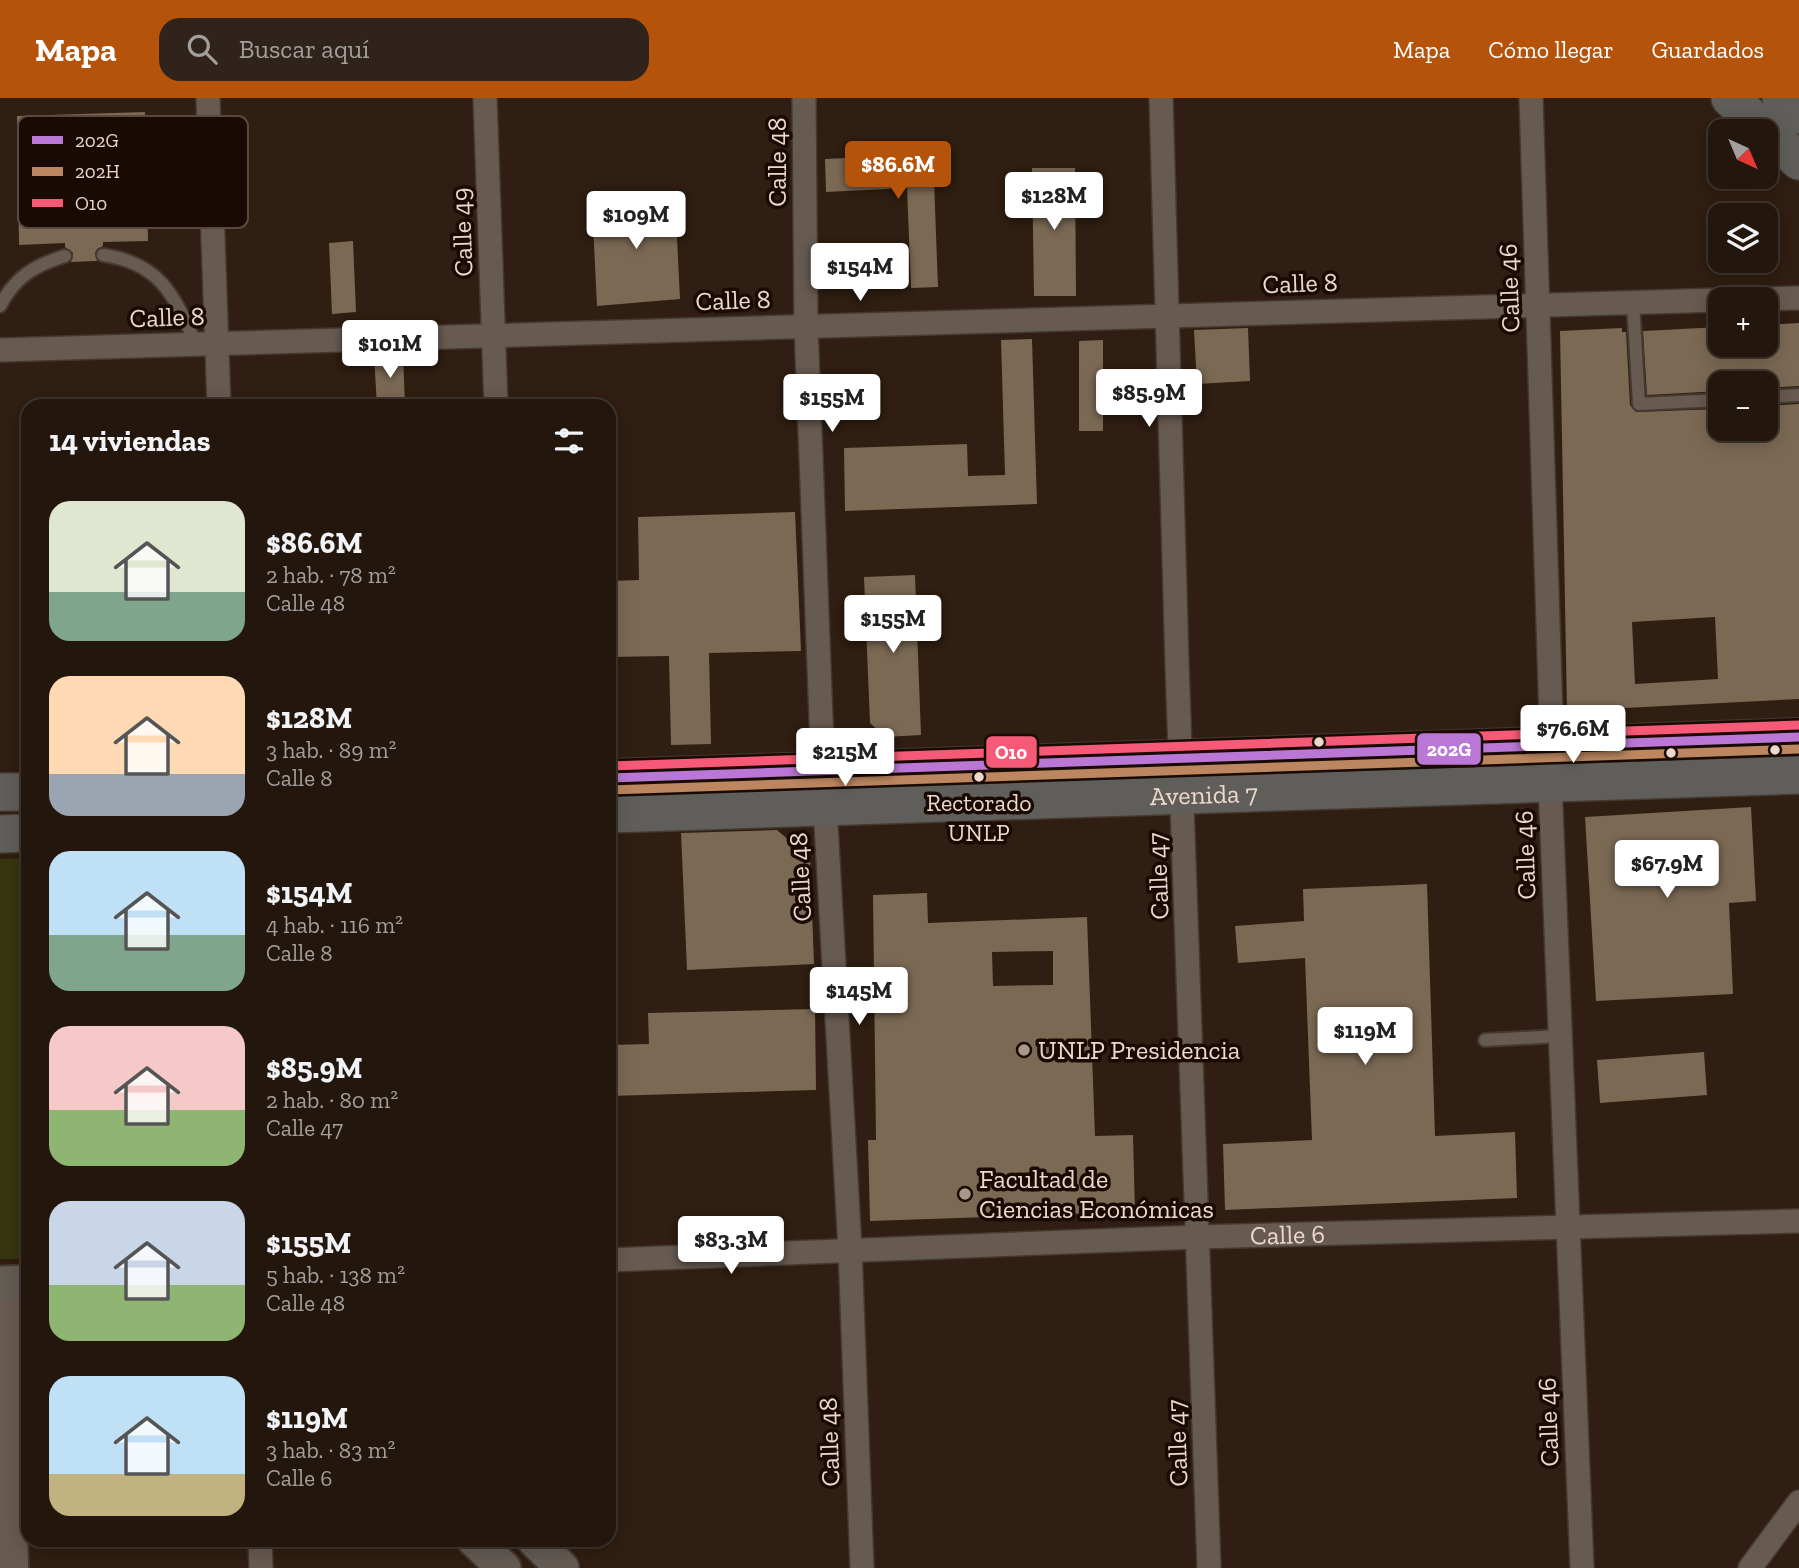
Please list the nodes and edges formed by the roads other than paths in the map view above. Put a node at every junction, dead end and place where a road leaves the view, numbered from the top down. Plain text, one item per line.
1 (208, 98) edge
2 (485, 98) edge
3 (804, 98) edge
4 (1161, 98) edge
5 (1531, 98) edge
6 (1730, 98) edge
7 (1781, 98) edge
8 (1799, 115) edge
9 (208, 116) edge
10 (1799, 161) edge
11 (207, 228) edge
12 (103, 255) dead end
13 (65, 256) dead end
14 (1778, 298) edge
15 (1799, 298) edge
16 (1708, 300) edge
17 (1633, 302) junction
18 (1538, 304) junction
19 (0, 306) edge
20 (1169, 316) junction
21 (806, 326) junction
22 (493, 335) junction
23 (206, 344) junction
24 (0, 350) edge
25 (1799, 395) edge
26 (1778, 396) edge
27 (218, 399) edge
28 (496, 399) edge
29 (1708, 401) edge
30 (1799, 737) edge
31 (1552, 746) junction
32 (1181, 757) junction
33 (823, 771) junction
34 (1799, 775) edge
35 (616, 778) edge
36 (1550, 783) junction
37 (0, 792) edge
38 (21, 792) edge
39 (1183, 795) junction
40 (824, 807) junction
41 (616, 814) edge
42 (21, 833) edge
43 (0, 834) edge
44 (1560, 1036) junction
45 (1485, 1040) dead end
46 (1799, 1221) edge
47 (1568, 1226) junction
48 (1198, 1237) junction
49 (850, 1249) junction
50 (616, 1260) edge
51 (11, 1283) edge
52 (6, 1484) edge
53 (1799, 1502) edge
54 (260, 1547) edge
55 (482, 1547) edge
56 (14, 1568) edge
57 (261, 1568) edge
58 (504, 1568) edge
59 (862, 1568) edge
60 (1209, 1568) edge
61 (1582, 1568) edge
62 (1750, 1568) edge

1 - 9 street
2 - 22 street, Calle 49
3 - 21 street, Calle 48
4 - 20 street, Calle 47
5 - 18 street, Calle 46
6 - 10 main road
7 - 8 main road
11 - 23 street
12 - 23 lane
13 - 19 lane
14 - 15 street
16 - 17 street, Calle 8
17 - 18 street, Calle 8
17 - 29 lane
18 - 20 street, Calle 8
18 - 31 street, Calle 46
20 - 21 street, Calle 8
20 - 32 street, Calle 47
21 - 22 street, Calle 8
21 - 33 street, Calle 48
22 - 23 street, Calle 8
22 - 28 street, Calle 49
23 - 24 street, Calle 8
23 - 27 street
25 - 26 lane
30 - 31 main road, Avenida 7
31 - 32 main road, Avenida 7
31 - 36 street, Calle 46
32 - 33 main road, Avenida 7
32 - 39 street, Calle 47
33 - 35 main road, Avenida 7
33 - 40 street, Calle 48
34 - 36 main road, Avenida 7
36 - 39 main road, Avenida 7
36 - 44 street, Calle 46
37 - 38 main road
39 - 40 main road, Avenida 7
39 - 48 street, Calle 47
40 - 41 main road, Avenida 7
40 - 49 street, Calle 48
42 - 43 main road
44 - 45 lane
44 - 47 street, Calle 46
46 - 47 street, Calle 6
47 - 48 street, Calle 6
47 - 61 street, Calle 46
48 - 49 street, Calle 6
48 - 60 street, Calle 47
49 - 50 street, Calle 6
49 - 59 street, Calle 48
51 - 52 street
52 - 56 street
53 - 62 street
54 - 57 street
55 - 58 main road

